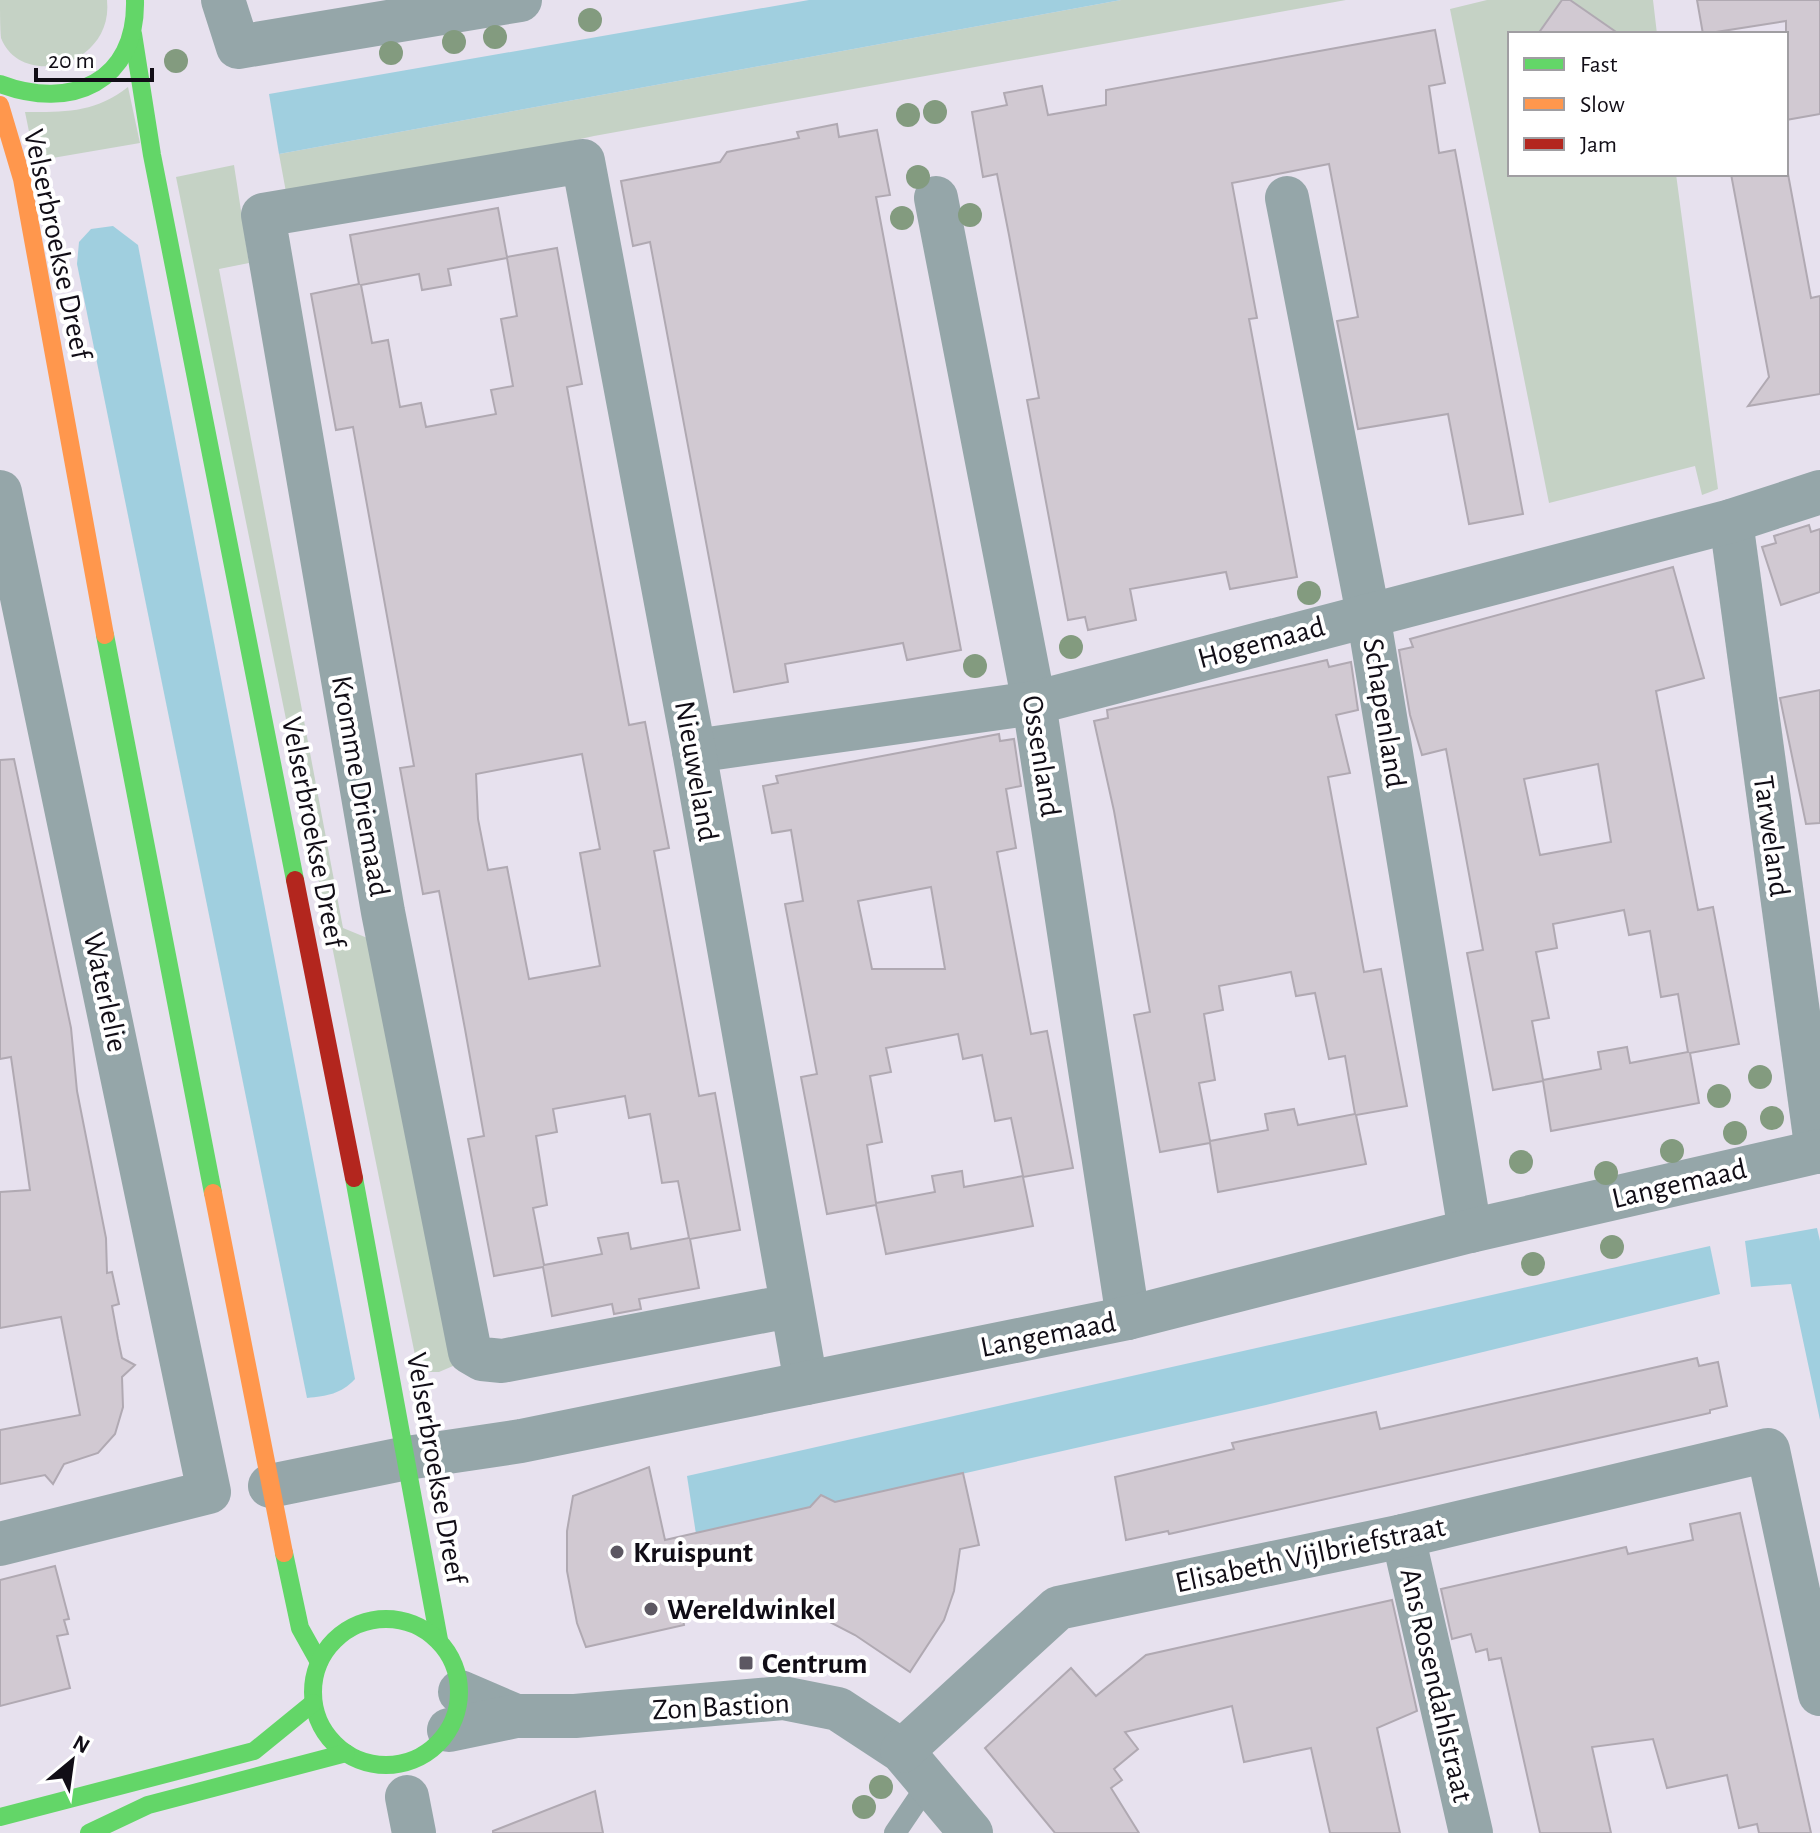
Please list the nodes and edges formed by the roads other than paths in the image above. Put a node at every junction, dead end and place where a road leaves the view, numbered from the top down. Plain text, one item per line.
1 (135, 0) edge
2 (223, 0) edge
3 (520, 0) edge
4 (133, 34) junction
5 (0, 84) edge
6 (0, 105) edge
7 (583, 161) joint
8 (936, 198) dead end
9 (1287, 198) dead end
10 (0, 492) edge
11 (1820, 492) edge
12 (1731, 521) junction
13 (1368, 614) junction
14 (1034, 703) junction
15 (694, 751) junction
16 (1819, 1152) edge
17 (1470, 1231) junction
18 (790, 1306) junction
19 (1128, 1318) junction
20 (806, 1383) junction
21 (407, 1458) junction
22 (270, 1486) junction
23 (1403, 1536) junction
24 (0, 1544) edge
25 (439, 1640) junction
26 (319, 1662) junction
27 (1820, 1694) edge
28 (313, 1703) junction
29 (454, 1711) junction
30 (346, 1753) junction
31 (916, 1766) junction
32 (0, 1817) edge
33 (89, 1833) edge
34 (895, 1833) edge
35 (971, 1833) edge
36 (1471, 1833) edge

1 - 4 main road, Velserbroekse Dreef
2 - 3 street
4 - 5 main road
4 - 21 main road, Velserbroekse Dreef
6 - 22 main road, Velserbroekse Dreef
7 - 15 street, Nieuweland
7 - 18 street, Kromme Driemaad
8 - 14 street, Ossenland
9 - 13 street, Schapenland
10 - 24 street, Waterlelie
11 - 12 street, Hogemaad
12 - 13 street, Hogemaad
12 - 16 street, Tarweland
13 - 14 street, Hogemaad
13 - 17 street, Schapenland
14 - 15 street, Hogemaad
14 - 19 street, Ossenland
15 - 18 street, Nieuweland
16 - 17 street, Langemaad
17 - 19 street, Langemaad
18 - 20 street, Nieuweland
19 - 20 street, Langemaad
20 - 21 street, Langemaad
21 - 22 street, Langemaad
21 - 25 main road, Velserbroekse Dreef
22 - 26 main road, Velserbroekse Dreef
23 - 27 street, Elisabeth Vijlbriefstraat
23 - 31 street, Elisabeth Vijlbriefstraat
23 - 36 street, Ans Rosendahlstraat
25 - 26 main road
25 - 29 main road
26 - 28 main road
28 - 30 main road
28 - 32 main road
29 - 30 main road
29 - 31 street, Zon Bastion
30 - 33 main road
31 - 34 lane
31 - 35 street, Zon Bastion

